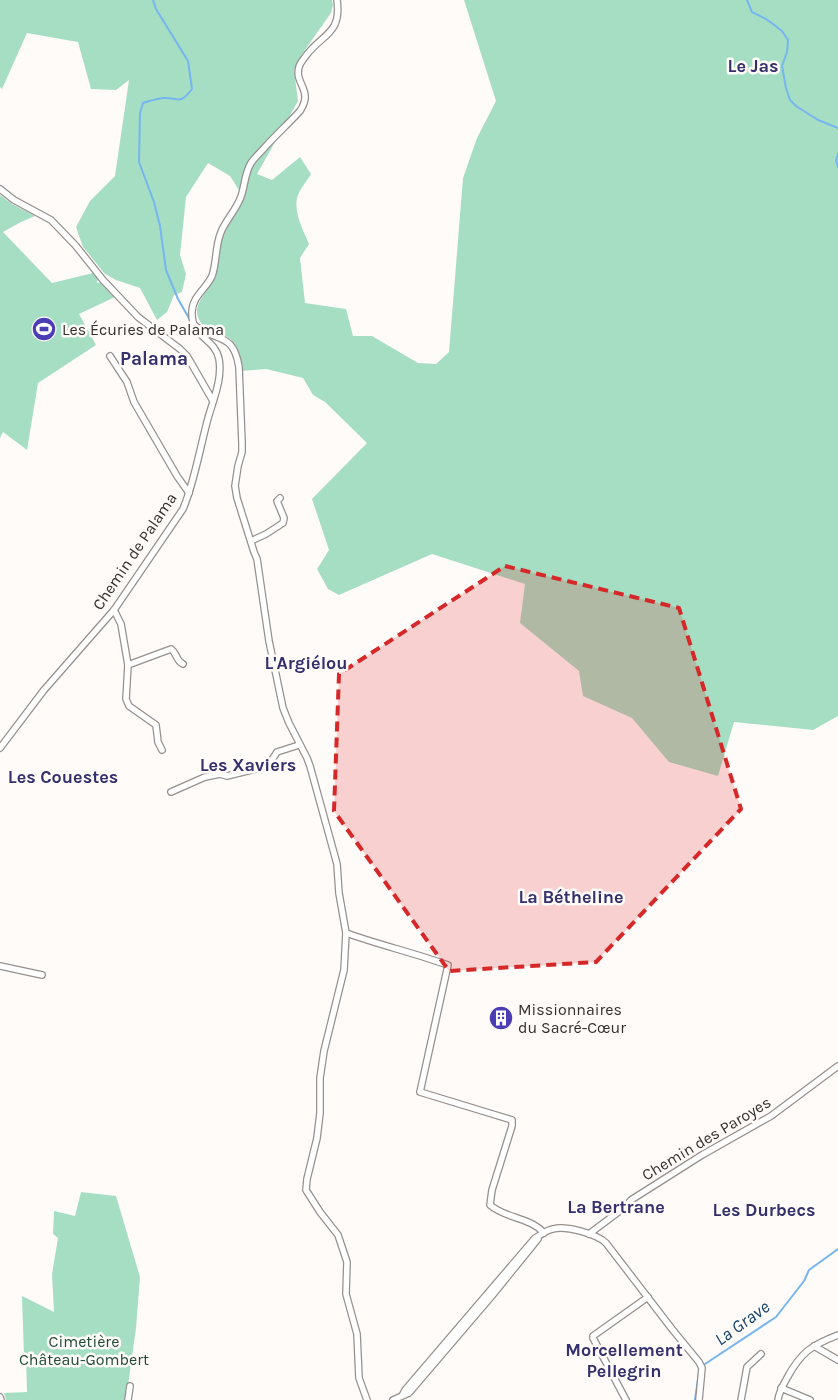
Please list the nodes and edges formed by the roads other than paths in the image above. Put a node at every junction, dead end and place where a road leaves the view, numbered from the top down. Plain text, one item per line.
1 (337, 0) edge
2 (0, 189) edge
3 (194, 325) junction
4 (110, 356) dead end
5 (213, 401) junction
6 (189, 493) junction
7 (280, 498) dead end
8 (251, 541) junction
9 (114, 610) junction
10 (128, 664) junction
11 (183, 664) dead end
12 (300, 745) junction
13 (0, 748) edge
14 (162, 750) dead end
15 (171, 792) dead end
16 (346, 933) junction
17 (0, 966) edge
18 (42, 975) dead end
19 (838, 1066) edge
20 (542, 1234) junction
21 (589, 1234) junction
22 (648, 1297) junction
23 (838, 1335) edge
24 (814, 1346) junction
25 (761, 1354) dead end
26 (838, 1360) edge
27 (130, 1386) dead end
28 (781, 1388) junction
29 (128, 1400) edge
30 (366, 1400) edge
31 (393, 1400) edge
32 (626, 1400) edge
33 (699, 1400) edge
34 (741, 1400) edge
35 (778, 1400) edge
36 (810, 1400) edge

1 - 3 street
2 - 5 street
3 - 5 street, Chemin de Palama
3 - 8 street
4 - 6 street
5 - 6 street, Chemin de Palama
6 - 9 street, Chemin de Palama
7 - 8 street
8 - 12 street
9 - 10 street
9 - 13 street, Chemin de Palama
10 - 11 street
10 - 14 street
12 - 15 street
12 - 16 street
16 - 20 street
16 - 30 street
17 - 18 street
19 - 21 street, Chemin des Paroyes
20 - 21 street
20 - 31 street
21 - 22 street
22 - 32 street
22 - 33 street
23 - 24 street
24 - 26 street
24 - 28 street
25 - 34 street
27 - 29 street
28 - 35 street
28 - 36 street

